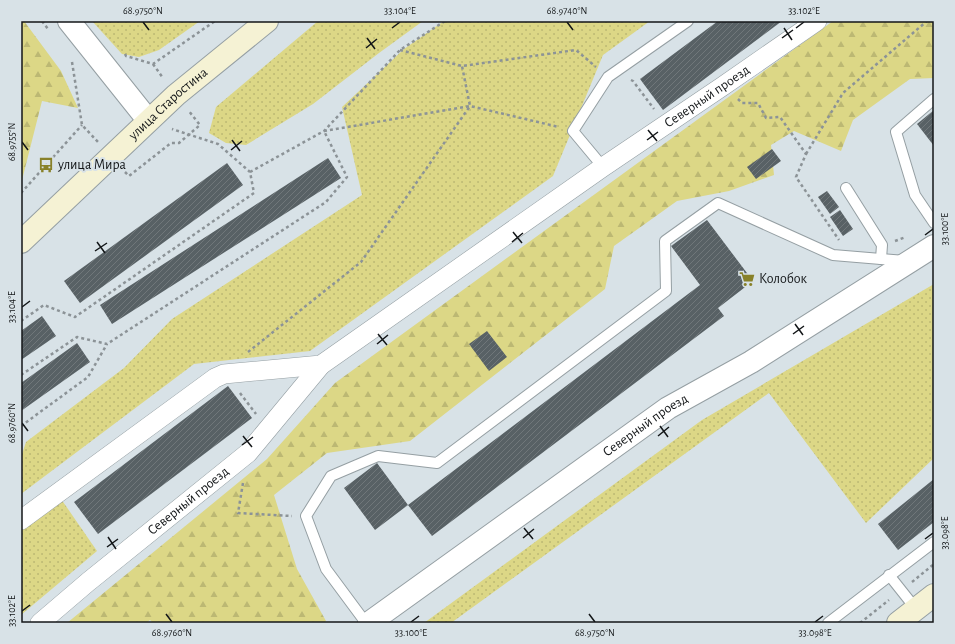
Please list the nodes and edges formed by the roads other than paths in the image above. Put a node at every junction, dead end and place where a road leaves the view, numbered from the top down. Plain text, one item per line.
1 (267, 21) edge
2 (688, 21) edge
3 (817, 21) edge
4 (60, 27) edge
5 (934, 99) edge
6 (148, 120) junction
7 (603, 167) junction
8 (846, 188) dead end
9 (934, 223) edge
10 (21, 242) edge
11 (934, 246) edge
12 (881, 259) junction
13 (911, 262) junction
14 (321, 365) junction
15 (21, 520) edge
16 (934, 542) edge
17 (890, 575) junction
18 (934, 595) edge
19 (916, 609) junction
20 (40, 623) edge
21 (366, 623) edge
22 (369, 623) edge
23 (828, 623) edge
24 (898, 623) edge

1 - 6 main road, улица Старостина
2 - 7 lane
3 - 7 street, Северный проезд
4 - 6 street
5 - 9 lane
6 - 10 main road, улица Старостина
7 - 14 street, Северный проезд
8 - 12 lane
11 - 13 street, Северный проезд
12 - 13 lane
12 - 21 lane
13 - 22 street, Северный проезд
14 - 15 street, Северный проезд
14 - 20 street, Северный проезд
16 - 17 lane
17 - 19 lane
17 - 23 lane
18 - 19 main road
19 - 24 main road

